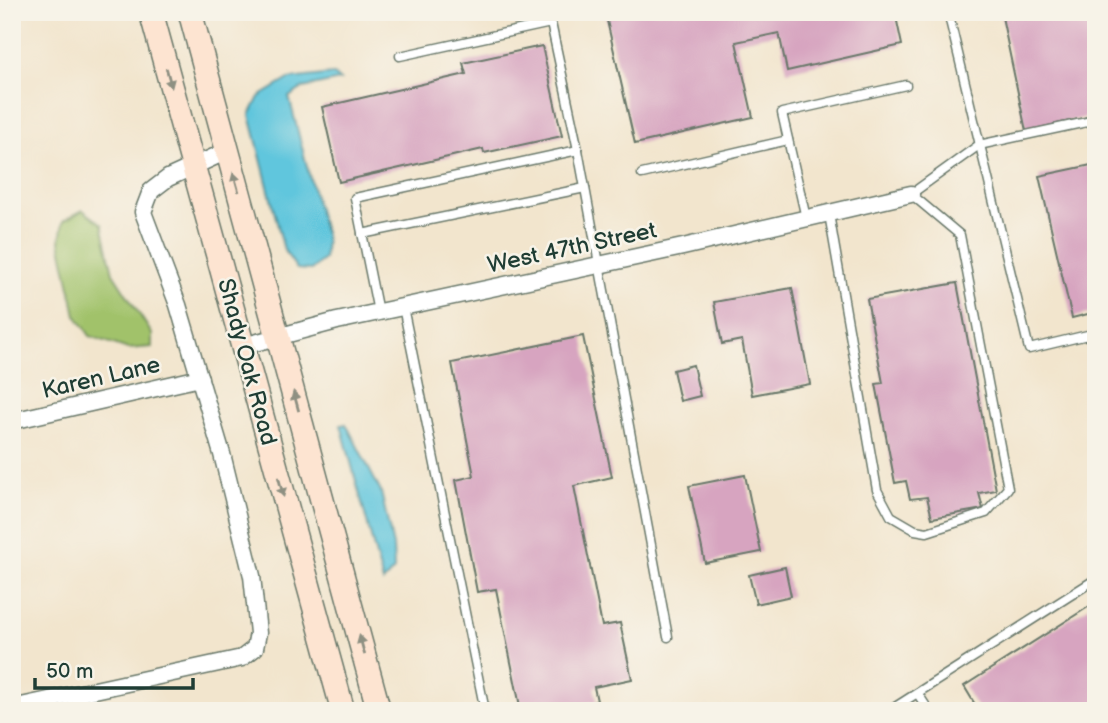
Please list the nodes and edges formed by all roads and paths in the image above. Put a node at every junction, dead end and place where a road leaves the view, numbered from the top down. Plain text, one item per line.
1 (151, 12) edge
2 (190, 12) edge
3 (948, 12) edge
4 (400, 57) dead end
5 (906, 85) dead end
6 (1096, 120) edge
7 (788, 140) junction
8 (978, 145) junction
9 (578, 150) junction
10 (227, 151) junction
11 (193, 166) junction
12 (642, 174) dead end
13 (586, 188) junction
14 (911, 194) junction
15 (829, 214) junction
16 (806, 218) junction
17 (362, 234) junction
18 (601, 265) junction
19 (403, 307) junction
20 (378, 313) junction
21 (1096, 332) edge
22 (279, 336) junction
23 (243, 346) junction
24 (200, 379) junction
25 (12, 421) edge
26 (1096, 579) edge
27 (668, 637) dead end
28 (918, 694) junction
29 (12, 708) edge
30 (343, 711) edge
31 (379, 711) edge
32 (485, 711) edge
33 (889, 711) edge
34 (929, 711) edge

1 -> 11 main road, Shady Oak Road
2 - 10 main road, Shady Oak Road
3 - 8 lane
4 - 9 lane
5 - 7 lane
6 - 8 lane
7 - 12 lane
7 - 16 lane
8 - 14 lane
8 - 21 lane
9 - 13 lane
9 - 17 lane
10 - 11 street
22 -> 10 main road, Shady Oak Road
11 - 23 main road, Shady Oak Road
11 - 24 street
13 - 17 lane
13 - 18 lane
14 - 15 street, West 47th Street
14 - 15 lane
15 - 16 street, West 47th Street
16 - 18 street, West 47th Street
17 - 20 lane
18 - 19 street, West 47th Street
18 - 27 lane
19 - 20 street, West 47th Street
19 - 32 lane
20 - 22 street, West 47th Street
22 - 23 street, West 47th Street
31 -> 22 main road, Shady Oak Road
23 -> 30 main road, Shady Oak Road
24 - 25 street, Karen Lane
24 - 29 street
26 - 28 lane
28 - 33 lane
28 - 34 lane

